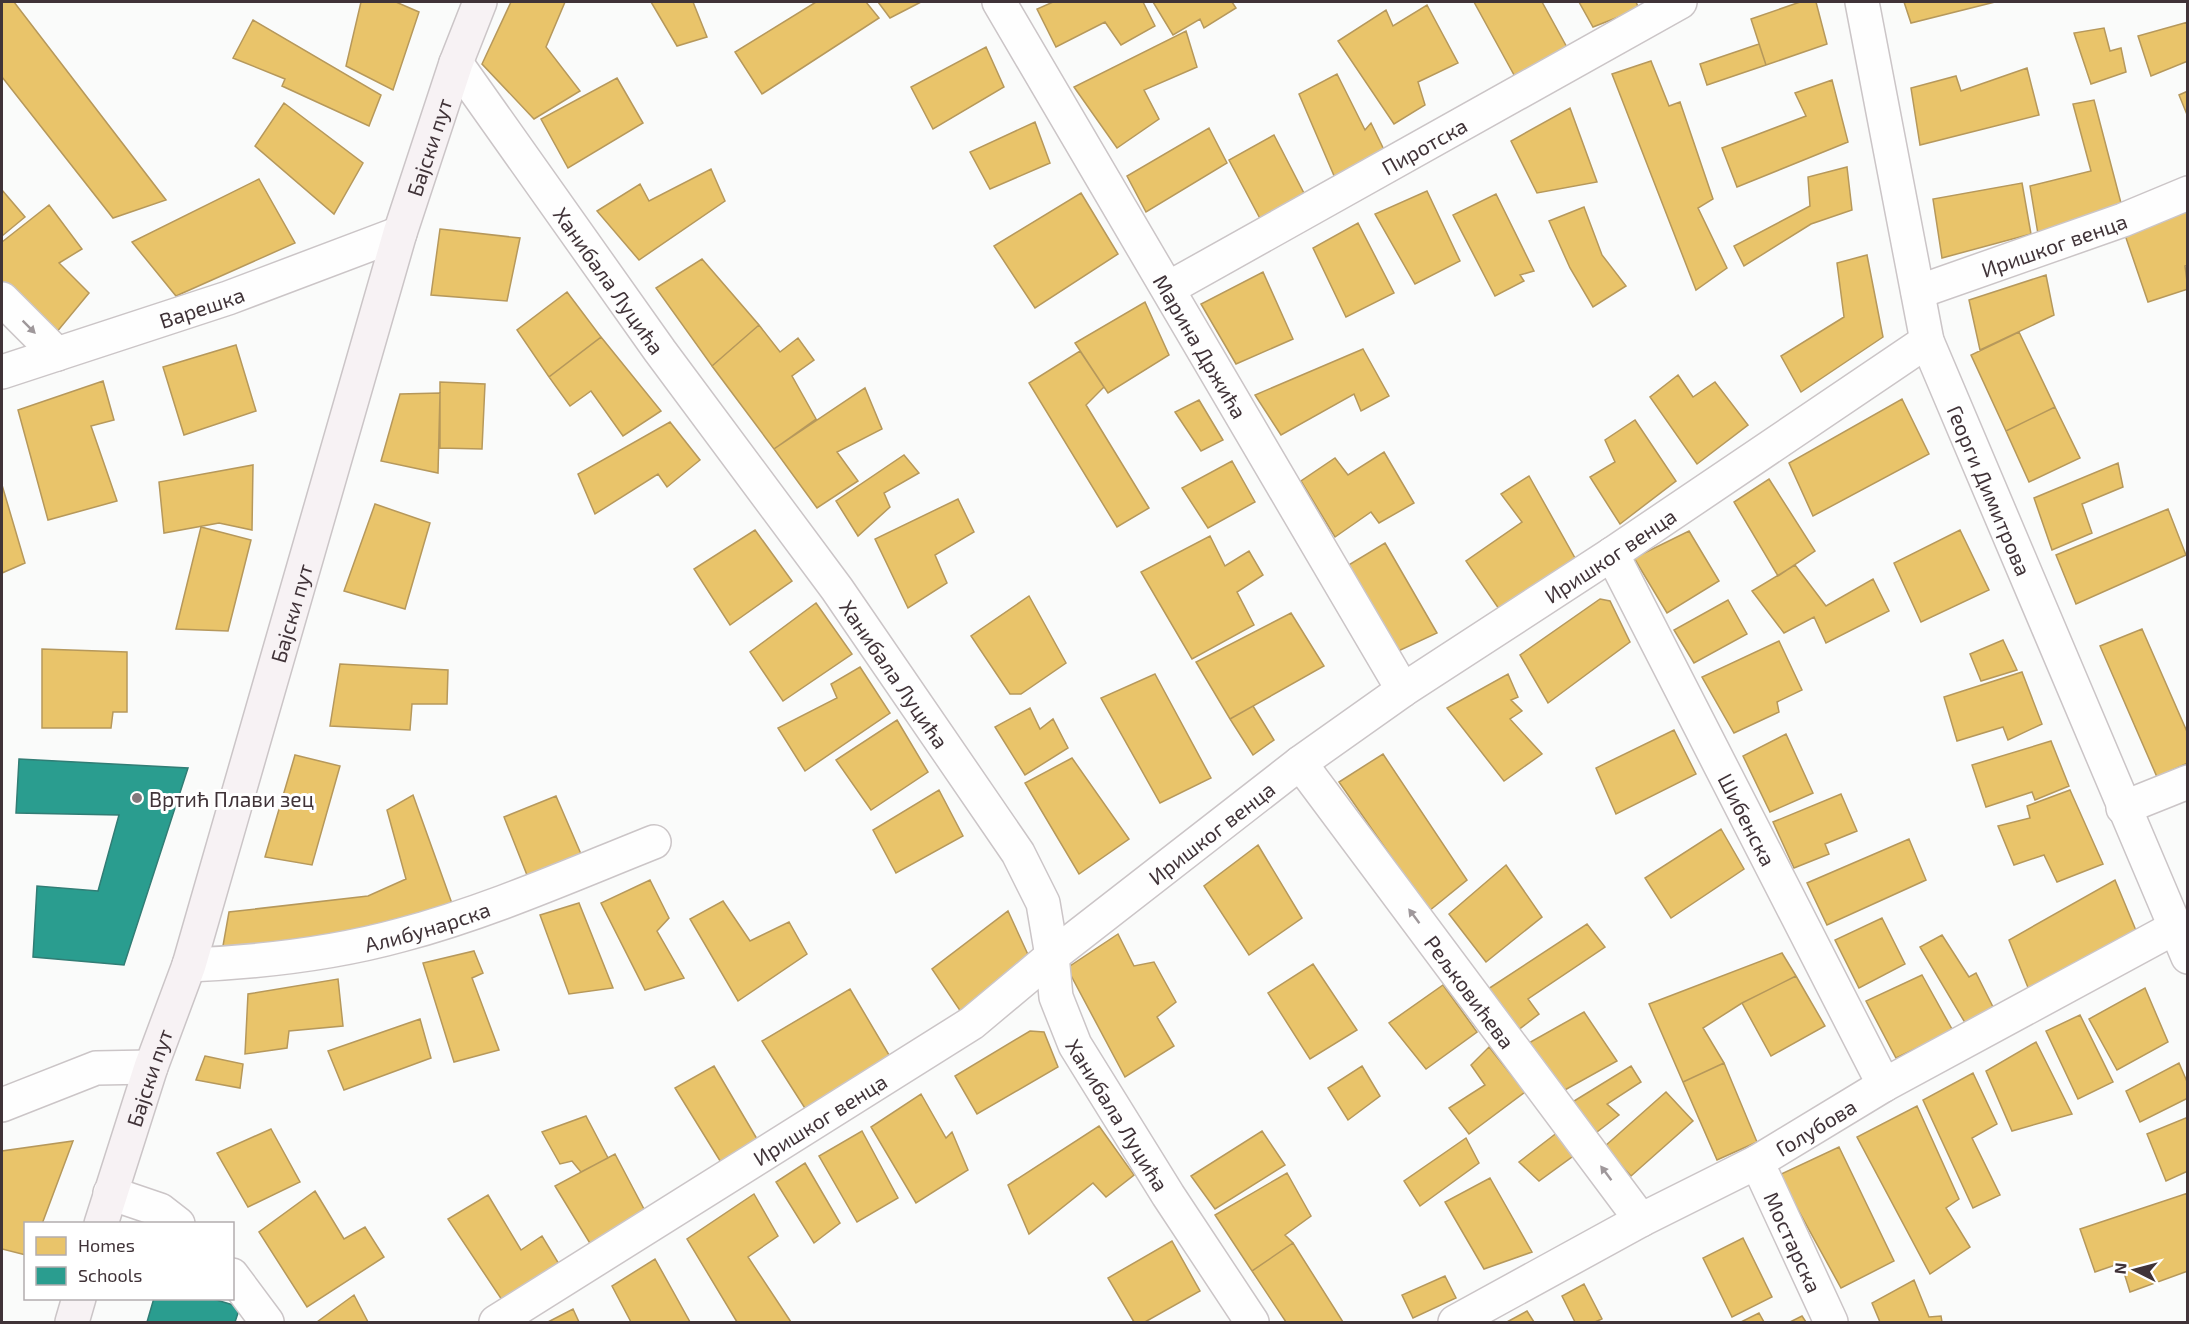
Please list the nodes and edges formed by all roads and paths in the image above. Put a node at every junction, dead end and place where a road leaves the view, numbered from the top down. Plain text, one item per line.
1 (480, 2) edge
2 (999, 2) edge
3 (1680, 2) edge
4 (1862, 2) edge
5 (456, 63) junction
6 (2187, 193) edge
7 (400, 233) junction
8 (1169, 288) junction
9 (1918, 292) junction
10 (2, 299) edge
11 (1927, 341) junction
12 (57, 354) junction
13 (2, 372) edge
14 (1612, 554) junction
15 (1402, 690) junction
16 (1300, 763) junction
17 (2187, 782) edge
18 (2123, 808) junction
19 (654, 842) dead end
20 (2174, 928) junction
21 (1052, 956) junction
22 (2187, 957) edge
23 (189, 965) junction
24 (151, 1067) junction
25 (1884, 1085) junction
26 (2, 1105) edge
27 (1757, 1162) junction
28 (106, 1208) edge
29 (1641, 1220) junction
30 (175, 1222) edge
31 (234, 1278) edge
32 (79, 1300) edge
33 (72, 1323) edge
34 (267, 1323) edge
35 (495, 1323) edge
36 (1252, 1323) edge
37 (1455, 1323) edge
38 (1832, 1323) edge

1 - 5 street, Бајски пут
2 - 8 street, Марина Држића
3 - 8 street, Пиротска
4 - 9 street, Георги Димитрова
5 - 7 street, Бајски пут
5 - 21 street, Ханибала Луцића
6 - 9 street, Иришког венца
7 - 12 street, Варешка
7 - 23 street, Бајски пут
8 - 15 street, Марина Држића
9 - 11 street, Георги Димитрова
10 -> 12 street
11 - 14 street, Иришког венца
11 - 18 street, Георги Димитрова
12 - 13 street, Варешка
14 - 15 street, Иришког венца
14 - 25 street, Шибенска
15 - 16 street, Иришког венца
16 - 21 street, Иришког венца
29 -> 16 street, Рељковићева
17 - 18 street
18 - 20 street, Георги Димитрова
19 - 23 street, Алибунарска
20 - 22 street, Георги Димитрова
20 - 25 street, Голубова
21 - 35 street, Иришког венца
21 - 36 street, Ханибала Луцића
23 - 24 street, Бајски пут
24 - 26 street
24 - 28 street, Бајски пут
25 - 27 street, Голубова
27 - 29 street, Голубова
27 - 38 street, Мостарска
28 - 30 street
29 - 37 street, Голубова
31 - 34 street
32 - 33 street

